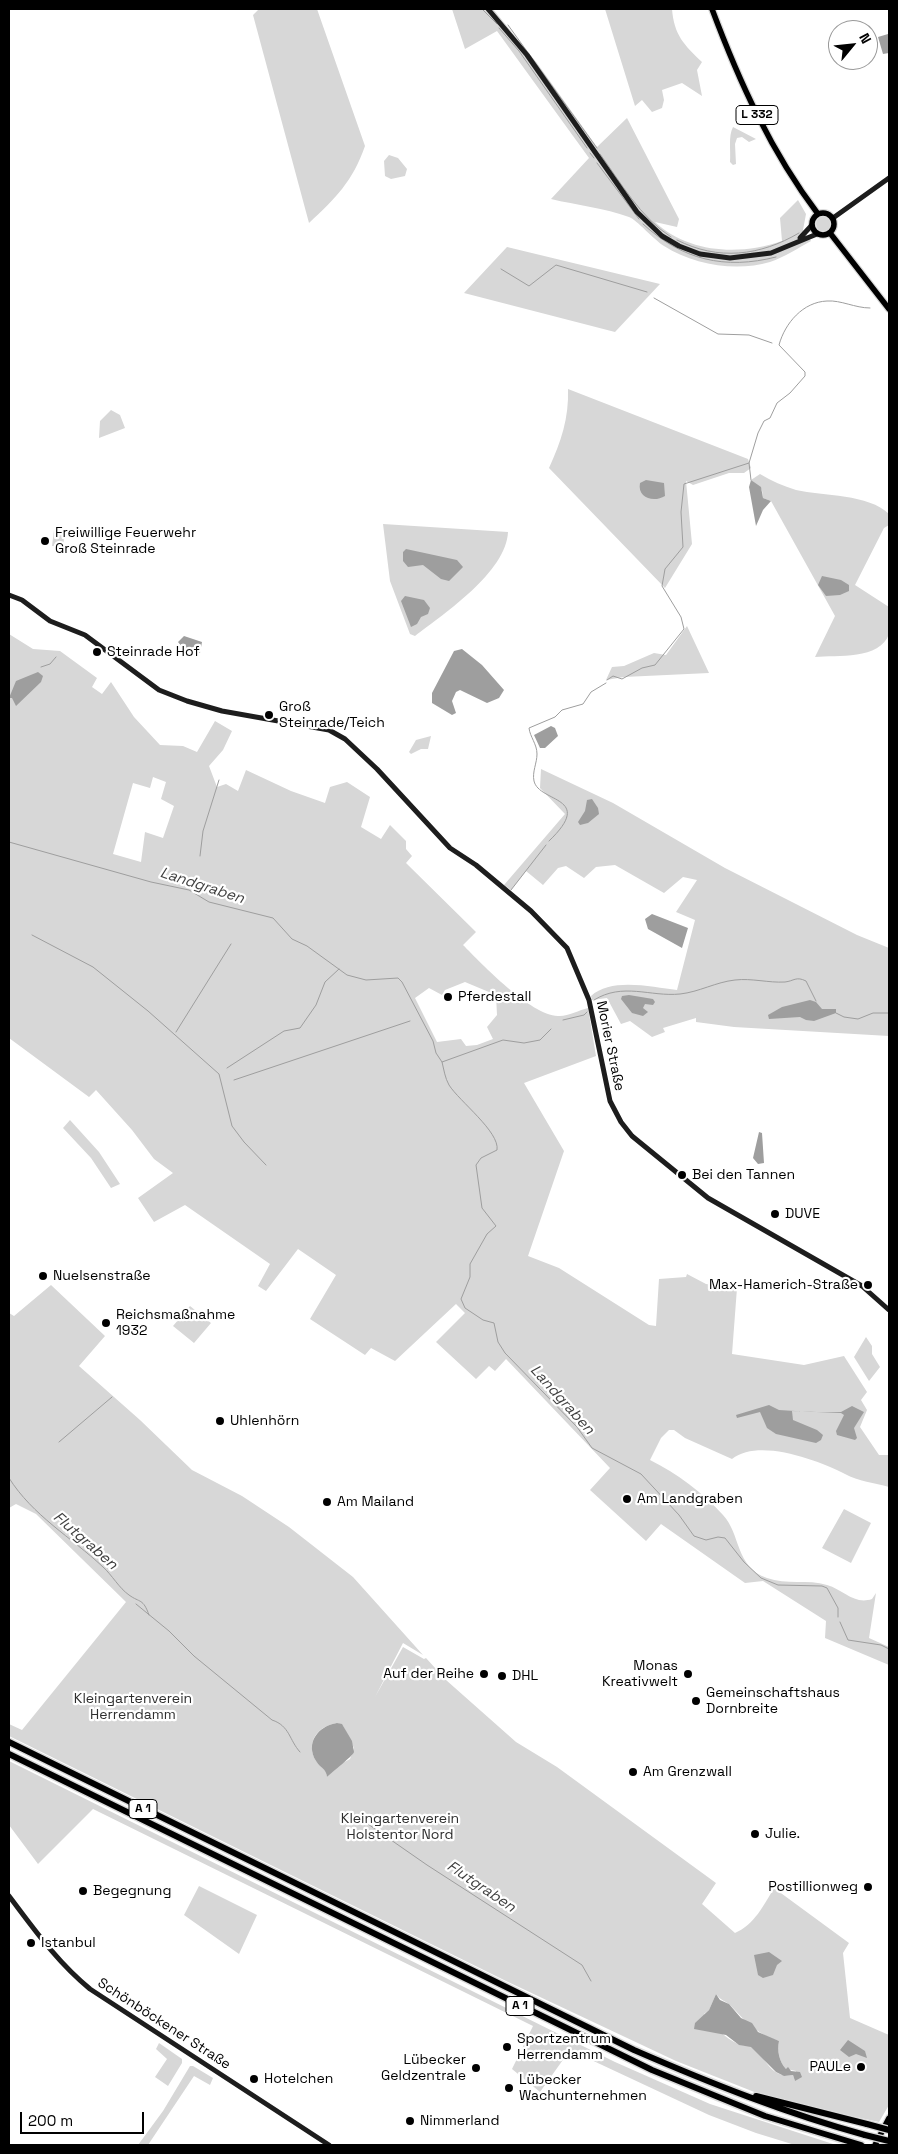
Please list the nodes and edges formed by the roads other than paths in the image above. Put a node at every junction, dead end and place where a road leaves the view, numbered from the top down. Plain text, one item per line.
1 (488, 9) edge
2 (712, 9) edge
3 (889, 178) edge
4 (818, 214) junction
5 (833, 218) junction
6 (812, 225) junction
7 (830, 233) junction
8 (818, 234) junction
9 (796, 242) junction
10 (889, 309) edge
11 (9, 595) edge
12 (889, 1310) edge
13 (9, 1742) edge
14 (9, 1754) edge
15 (9, 1896) edge
16 (700, 2079) junction
17 (889, 2118) edge
18 (889, 2130) edge
19 (889, 2141) edge
20 (329, 2145) edge
21 (859, 2145) edge
22 (875, 2145) edge

1 - 9 main road
2 - 4 main road, L 332
3 - 5 main road
4 - 5 main road
4 - 6 main road
5 - 7 main road
6 - 8 main road
6 - 9 main road
7 - 8 main road
7 - 10 main road
8 - 9 main road
11 - 12 main road, Morier Straße
13 - 16 highway, A 1
14 - 21 highway, A 1
15 - 20 main road, Schönböckener Straße
16 - 18 highway, bridge
16 - 19 highway, A 1, bridge
17 - 22 main road

